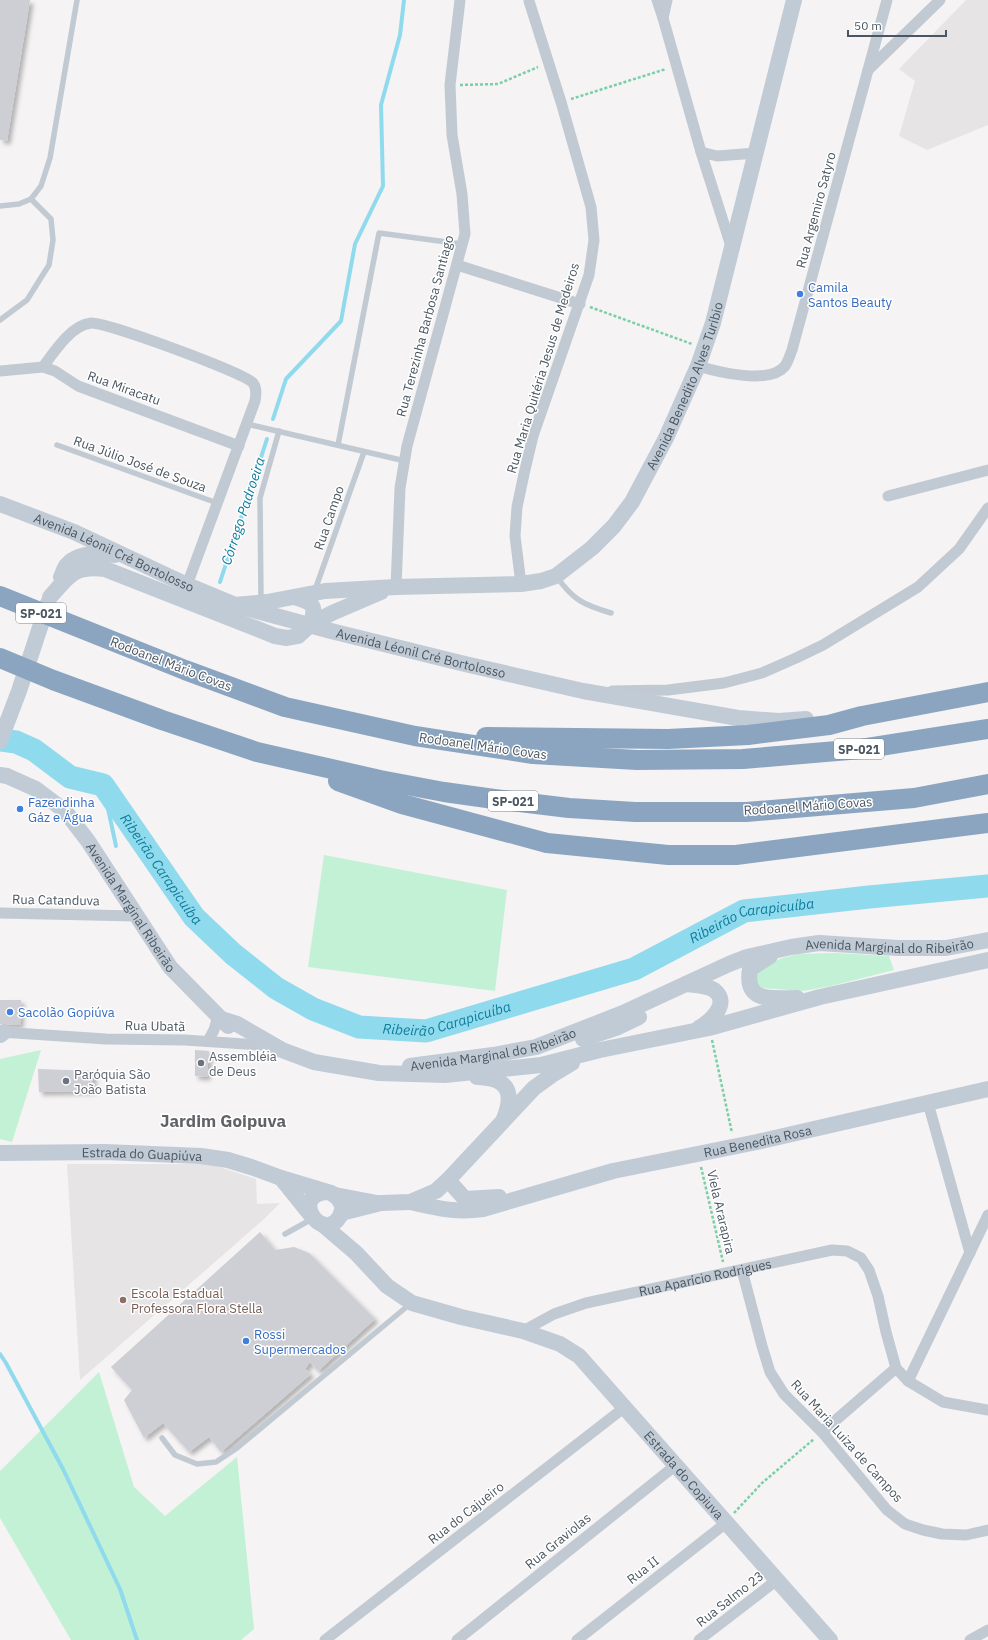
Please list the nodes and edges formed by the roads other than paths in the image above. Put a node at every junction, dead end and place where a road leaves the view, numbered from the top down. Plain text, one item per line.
1 (77, 0) edge
2 (460, 0) edge
3 (657, 0) edge
4 (667, 0) edge
5 (794, 0) edge
6 (887, 0) edge
7 (940, 0) edge
8 (529, 1) edge
9 (663, 18) junction
10 (868, 71) junction
11 (701, 152) junction
12 (756, 153) junction
13 (31, 198) junction
14 (0, 206) edge
15 (462, 244) junction
16 (732, 247) junction
17 (457, 265) junction
18 (580, 304) junction
19 (0, 320) edge
20 (698, 366) junction
21 (43, 367) junction
22 (0, 371) edge
23 (247, 424) junction
24 (279, 431) junction
25 (57, 444) dead end
26 (338, 445) junction
27 (239, 446) junction
28 (364, 452) junction
29 (405, 461) junction
30 (988, 470) edge
31 (888, 496) dead end
32 (217, 503) junction
33 (0, 504) edge
34 (988, 508) edge
35 (128, 556) junction
36 (556, 576) junction
37 (521, 584) junction
38 (187, 585) junction
39 (393, 587) junction
40 (315, 593) junction
41 (2, 597) edge
42 (50, 597) junction
43 (295, 597) junction
44 (261, 603) junction
45 (235, 605) junction
46 (611, 613) dead end
47 (311, 624) junction
48 (0, 658) edge
49 (583, 691) junction
50 (988, 692) edge
51 (862, 716) junction
52 (988, 729) edge
53 (415, 736) junction
54 (0, 741) edge
55 (257, 752) junction
56 (0, 775) edge
57 (988, 784) edge
58 (988, 824) edge
59 (0, 913) edge
60 (136, 916) junction
61 (988, 940) edge
62 (791, 947) junction
63 (988, 960) edge
64 (684, 985) junction
65 (820, 998) junction
66 (219, 1018) junction
67 (692, 1031) junction
68 (1, 1033) edge
69 (208, 1041) junction
70 (261, 1045) junction
71 (282, 1050) junction
72 (600, 1050) junction
73 (334, 1065) junction
74 (542, 1065) junction
75 (445, 1075) junction
76 (988, 1089) edge
77 (928, 1103) junction
78 (504, 1119) junction
79 (0, 1153) edge
80 (281, 1178) junction
81 (448, 1180) junction
82 (331, 1193) junction
83 (528, 1196) junction
84 (410, 1202) junction
85 (381, 1203) junction
86 (341, 1214) junction
87 (988, 1215) edge
88 (315, 1219) junction
89 (285, 1234) dead end
90 (356, 1253) junction
91 (970, 1253) junction
92 (742, 1270) junction
93 (412, 1303) junction
94 (524, 1331) junction
95 (896, 1368) junction
96 (908, 1381) junction
97 (625, 1407) junction
98 (988, 1410) edge
99 (822, 1432) junction
100 (162, 1438) dead end
101 (676, 1465) junction
102 (726, 1522) junction
103 (988, 1530) edge
104 (777, 1580) junction
105 (988, 1630) edge
106 (325, 1640) edge
107 (457, 1640) edge
108 (577, 1640) edge
109 (699, 1640) edge
110 (830, 1640) edge
111 (970, 1640) edge

1 - 13 lane
2 - 15 street, Rua Terezinha Barbosa Santiago
3 - 9 street
4 - 9 street
5 - 12 main road, Avenida Benedito Alves Turíbio
6 - 10 street, Rua Argemiro Satyro
7 - 10 street
8 - 18 street, Rua Maria Quitéria Jesus de Medeiros
9 - 11 street
10 - 20 street, Rua Argemiro Satyro
11 - 12 street
11 - 16 street
12 - 16 main road, Avenida Benedito Alves Turíbio
13 - 14 lane
13 - 19 lane
15 - 17 street, Rua Terezinha Barbosa Santiago
15 - 26 lane
16 - 20 main road, Avenida Benedito Alves Turíbio
17 - 18 street
17 - 29 street, Rua Terezinha Barbosa Santiago
18 - 37 street, Rua Maria Quitéria Jesus de Medeiros
20 - 36 main road, Avenida Benedito Alves Turíbio
21 - 22 street, Rua Miracatu
21 - 23 street
21 - 27 street, Rua Miracatu
23 - 24 lane
23 - 27 street
24 - 26 lane
24 - 44 lane
25 - 32 lane, Rua Júlio José de Souza
26 - 28 lane
27 - 32 street
28 - 29 lane
28 - 40 lane, Rua Campo
29 - 39 street, Rua Terezinha Barbosa Santiago
30 - 31 street
32 - 38 street
33 - 35 main road, Avenida Léonil Cré Bortolosso
34 - 49 street
35 - 38 main road, Avenida Léonil Cré Bortolosso
35 - 42 main road
36 - 37 main road, Avenida Benedito Alves Turíbio
36 - 46 lane
37 - 39 main road, Avenida Benedito Alves Turíbio
38 - 45 main road, Avenida Léonil Cré Bortolosso
39 - 40 main road, Avenida Benedito Alves Turíbio
39 - 47 main road, Avenida Benedito Alves Turíbio
40 - 43 main road, Avenida Benedito Alves Turíbio
41 - 53 highway, Rodoanel Mário Covas / SP-021
42 - 47 main road, Avenida Benedito Alves Turíbio
42 - 54 main road
43 - 44 main road, Avenida Benedito Alves Turíbio
43 - 47 main road
44 - 45 main road, Avenida Benedito Alves Turíbio
45 - 47 main road, Avenida Léonil Cré Bortolosso
47 - 49 main road, Avenida Léonil Cré Bortolosso
48 - 55 highway, Rodoanel Mário Covas / SP-021
49 - 51 main road, Avenida Léonil Cré Bortolosso
50 - 51 highway
51 - 53 highway
52 - 53 highway, Rodoanel Mário Covas / SP-021
55 - 57 highway, Rodoanel Mário Covas / SP-021
55 - 58 highway
56 - 60 main road, Avenida Marginal Ribeirão
59 - 60 street, Rua Catanduva
60 - 66 main road, Avenida Marginal Ribeirão
61 - 62 main road, Avenida Marginal do Ribeirão
62 - 64 main road, Avenida Marginal do Ribeirão
62 - 65 main road, Avenida Marginal do Ribeirão
63 - 65 main road, Avenida Marginal do Ribeirão
64 - 67 main road, Avenida Marginal do Ribeirão
64 - 73 main road, Avenida Marginal do Ribeirão
64 - 74 main road, Avenida Marginal do Ribeirão
65 - 67 main road, Avenida Marginal do Ribeirão
66 - 69 street
66 - 70 main road, Avenida Marginal Ribeirão
66 - 71 main road
67 - 72 main road, Avenida Marginal do Ribeirão
68 - 69 street, Rua Ubatã
69 - 70 street, Rua Ubatã
70 - 71 main road, Avenida Marginal Ribeirão
71 - 73 main road
72 - 74 main road, Avenida Marginal do Ribeirão
72 - 78 main road
73 - 75 main road, Avenida Marginal do Ribeirão
74 - 75 main road, Avenida Marginal do Ribeirão
74 - 78 main road, Avenida Marginal do Ribeirão
75 - 78 main road, Avenida Marginal do Ribeirão
76 - 77 main road, Rua Benedita Rosa
77 - 83 main road, Rua Benedita Rosa
77 - 91 street
78 - 81 main road
79 - 80 main road, Estrada do Guapiúva
80 - 82 main road, Estrada do Guapiúva
80 - 88 main road, Estrada do Guapiúva
81 - 83 main road, Rua Benedita Rosa
81 - 84 main road, Rua Benedita Rosa
82 - 85 main road, Rua Benedita Rosa
82 - 86 main road
82 - 88 main road
83 - 84 main road, Rua Benedita Rosa
84 - 85 main road, Rua Benedita Rosa
85 - 86 main road, Rua Benedita Rosa
86 - 88 main road
86 - 90 main road
87 - 91 street
88 - 89 lane
88 - 90 main road
90 - 93 main road
91 - 96 street
92 - 94 street, Rua Aparício Rodrigues
92 - 95 street, Rua Aparício Rodrigues
92 - 99 street, Rua Maria Luiza de Campos
93 - 94 main road
93 - 100 lane
94 - 97 main road, Estrada do Copiuva
95 - 96 street, Rua Aparício Rodrigues
95 - 99 street
96 - 98 street, Rua Aparício Rodrigues
97 - 101 main road, Estrada do Copiuva
97 - 106 street, Rua do Cajueiro
99 - 103 street, Rua Maria Luiza de Campos
101 - 102 main road, Estrada do Copiuva
101 - 107 street, Rua Graviolas
102 - 104 main road, Estrada do Copiuva
102 - 108 street, Rua II
104 - 109 street, Rua Salmo 23
104 - 110 main road, Estrada do Copiuva
105 - 111 street

